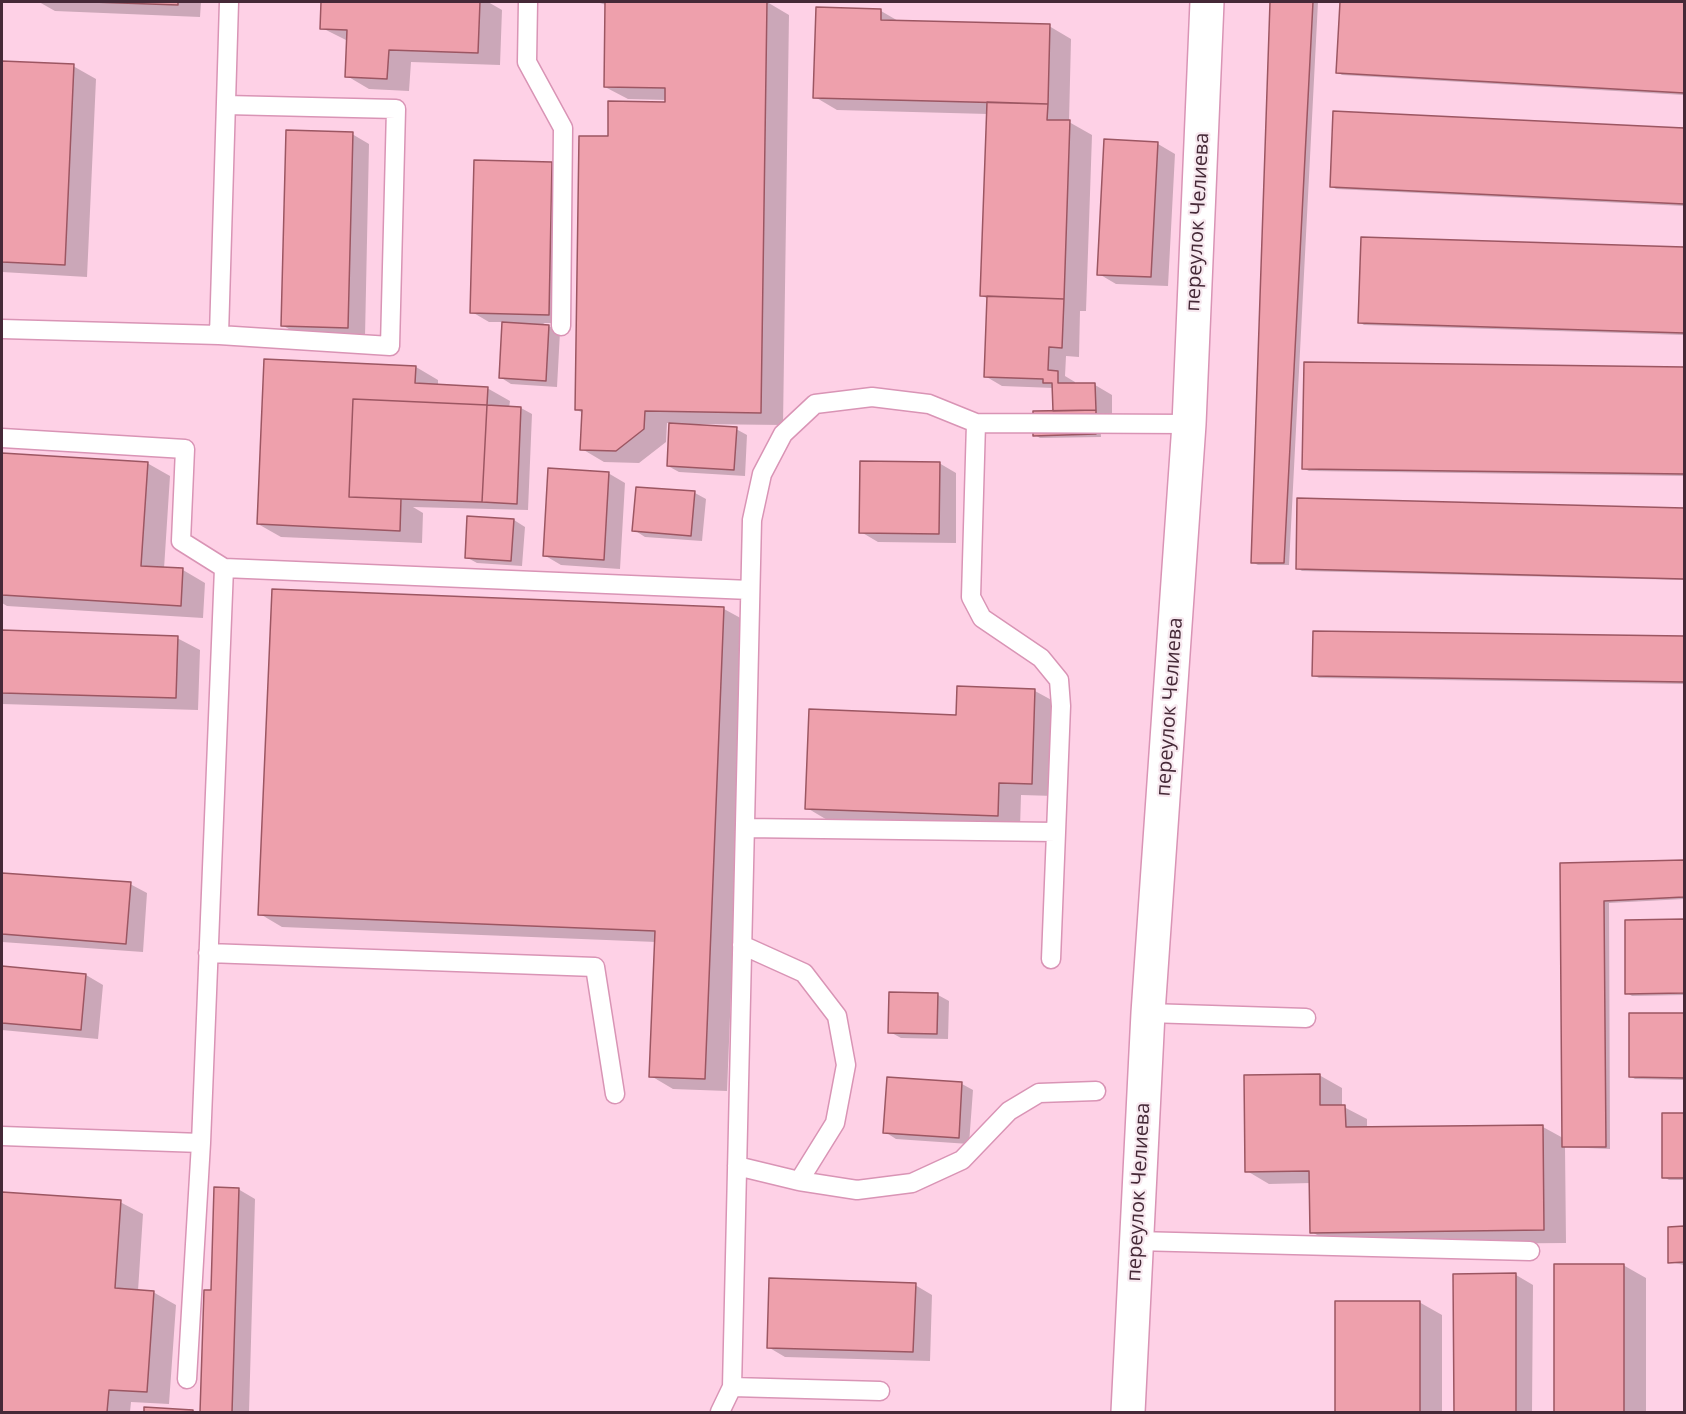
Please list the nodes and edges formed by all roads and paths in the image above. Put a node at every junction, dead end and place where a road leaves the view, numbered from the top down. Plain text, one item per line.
1 (228, 2) edge
2 (528, 2) edge
3 (1207, 2) edge
4 (226, 105) junction
5 (561, 326) dead end
6 (2, 329) edge
7 (219, 335) junction
8 (976, 423) junction
9 (1189, 424) junction
10 (2, 438) edge
11 (224, 568) junction
12 (750, 590) junction
13 (745, 828) junction
14 (1056, 832) junction
15 (742, 945) junction
16 (208, 953) junction
17 (1051, 959) dead end
18 (1148, 1013) junction
19 (1306, 1018) dead end
20 (1096, 1091) dead end
21 (615, 1094) dead end
22 (2, 1136) edge
23 (201, 1143) junction
24 (737, 1166) junction
25 (799, 1181) junction
26 (1136, 1241) junction
27 (1530, 1251) dead end
28 (187, 1379) dead end
29 (732, 1387) junction
30 (880, 1391) dead end
31 (720, 1413) edge
32 (1128, 1413) edge

1 - 4 lane
2 - 5 lane
3 - 9 street, переулок Челиева
4 - 7 lane
4 - 7 lane
6 - 7 lane
8 - 9 lane
8 - 12 lane
8 - 14 lane
9 - 18 street, переулок Челиева
10 - 11 lane
11 - 12 lane
11 - 16 lane
12 - 13 lane
13 - 14 lane
13 - 15 lane
14 - 17 lane
15 - 24 lane
15 - 25 lane
16 - 21 lane
16 - 23 lane
18 - 19 lane
18 - 26 street, переулок Челиева
20 - 25 lane
22 - 23 lane
23 - 28 lane
24 - 25 lane
24 - 29 lane
26 - 27 lane
26 - 32 street, переулок Челиева
29 - 30 lane
29 - 31 lane

